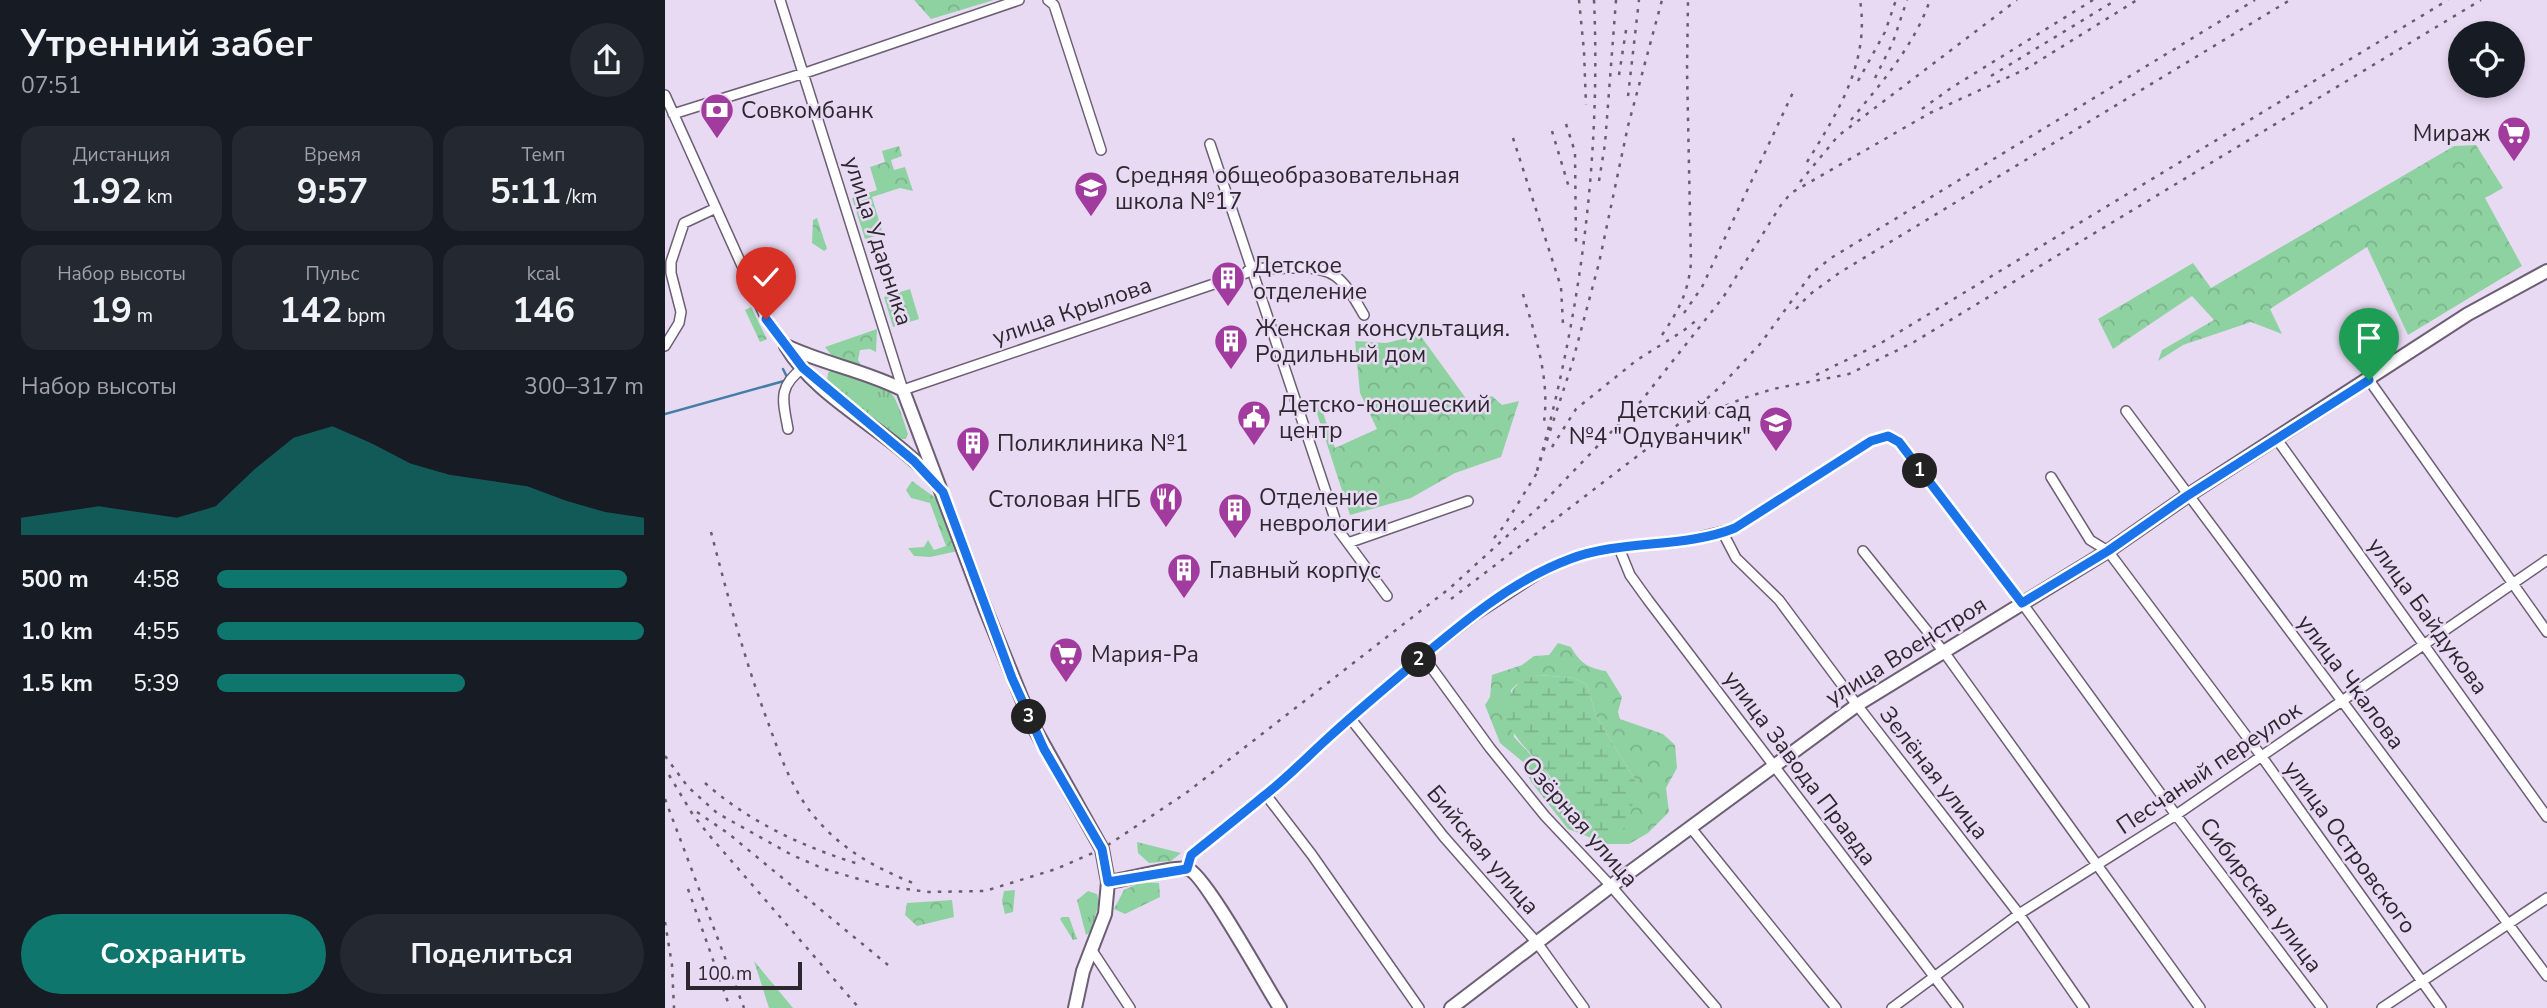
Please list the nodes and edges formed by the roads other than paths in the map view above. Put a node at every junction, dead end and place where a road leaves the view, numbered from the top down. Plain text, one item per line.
1 (780, 0) edge
2 (1019, 0) edge
3 (1048, 0) edge
4 (804, 73) junction
5 (665, 95) edge
6 (673, 114) junction
7 (1210, 144) dead end
8 (1101, 150) dead end
9 (716, 208) junction
10 (1252, 267) junction
11 (2547, 271) edge
12 (1364, 315) dead end
13 (665, 346) edge
14 (786, 346) junction
15 (839, 366) junction
16 (803, 368) junction
17 (2369, 380) junction
18 (903, 390) junction
19 (828, 391) junction
20 (2126, 411) dead end
21 (918, 428) junction
22 (788, 429) dead end
23 (2276, 438) junction
24 (891, 442) junction
25 (2051, 477) dead end
26 (943, 492) junction
27 (2187, 496) junction
28 (1468, 501) dead end
29 (1723, 533) junction
30 (1348, 543) junction
31 (1619, 548) junction
32 (1863, 551) dead end
33 (2108, 551) junction
34 (2547, 560) edge
35 (2512, 584) junction
36 (1387, 596) dead end
37 (2022, 603) junction
38 (2547, 632) edge
39 (2424, 643) junction
40 (1944, 652) junction
41 (1423, 656) junction
42 (2342, 702) junction
43 (1857, 705) junction
44 (1350, 718) junction
45 (2262, 757) junction
46 (1775, 764) junction
47 (1266, 795) junction
48 (2176, 815) junction
49 (2547, 817) edge
50 (1691, 828) junction
51 (2098, 864) junction
52 (1187, 869) junction
53 (1108, 882) junction
54 (1611, 886) junction
55 (2547, 898) edge
56 (2019, 914) junction
57 (2507, 922) junction
58 (1538, 944) junction
59 (1091, 949) junction
60 (1933, 976) junction
61 (2547, 976) edge
62 (2422, 980) junction
63 (1075, 1008) edge
64 (1130, 1008) edge
65 (1280, 1008) edge
66 (1419, 1008) edge
67 (1451, 1008) edge
68 (1584, 1008) edge
69 (1716, 1008) edge
70 (1836, 1008) edge
71 (1892, 1008) edge
72 (1958, 1008) edge
73 (2084, 1008) edge
74 (2200, 1008) edge
75 (2322, 1008) edge
76 (2382, 1008) edge
77 (2441, 1008) edge

1 - 4 street, улица Ударника
2 - 4 street
3 - 8 street
4 - 6 street
4 - 18 street, улица Ударника
5 - 6 street
6 - 9 street
7 - 10 street
9 - 13 street
9 - 14 street
10 - 12 street
10 - 18 street, улица Крылова
10 - 30 street
11 - 17 street, улица Военстроя
14 - 15 street
14 - 16 street, улица Ударника
15 - 18 street
15 - 19 street
16 - 19 street, улица Ударника
16 - 22 street
17 - 23 street, улица Военстроя
17 - 35 street
18 - 21 street, улица Ударника
19 - 24 street, улица Ударника
20 - 27 street, улица Чкалова
21 - 24 street
21 - 26 street, улица Ударника
23 - 27 street, улица Военстроя
23 - 39 street, улица Байдукова
24 - 26 street, улица Ударника
25 - 33 street, улица Островского
26 - 53 street, улица Ударника
27 - 33 street, улица Военстроя
27 - 42 street, улица Чкалова
28 - 30 street
29 - 31 street
29 - 37 street, Сибирская улица
29 - 43 street, Зелёная улица
30 - 36 street
31 - 41 street
31 - 46 street, улица Завода Правда
32 - 40 street
33 - 37 street, улица Военстроя
33 - 45 street, улица Островского
34 - 35 street, Песчаный переулок
35 - 38 street
35 - 39 street, Песчаный переулок
37 - 40 street, улица Военстроя
37 - 48 street, Сибирская улица
39 - 42 street, Песчаный переулок
39 - 49 street, улица Байдукова
40 - 43 street, улица Военстроя
40 - 51 street
41 - 44 street
41 - 54 street, Озёрная улица
42 - 45 street, Песчаный переулок
42 - 57 street, улица Чкалова
43 - 46 street, улица Военстроя
43 - 56 street, Зелёная улица
44 - 47 street
44 - 58 street, Бийская улица
45 - 48 street, Песчаный переулок
45 - 62 street, улица Островского
46 - 50 street, улица Военстроя
46 - 60 street, улица Завода Правда
47 - 52 street
47 - 66 street
48 - 51 street, Песчаный переулок
48 - 75 street, Сибирская улица
50 - 54 street, улица Военстроя
50 - 70 street
51 - 56 street, Песчаный переулок
51 - 74 street
52 - 53 street
52 - 65 street
53 - 59 street, улица Ударника
54 - 58 street, улица Военстроя
54 - 69 street, Озёрная улица
55 - 57 street
56 - 60 street, Песчаный переулок
56 - 73 street, Зелёная улица
57 - 61 street, улица Чкалова
57 - 62 street
58 - 67 street, улица Военстроя
58 - 68 street, Бийская улица
59 - 63 street, улица Ударника
59 - 64 street
60 - 71 street, Песчаный переулок
60 - 72 street, улица Завода Правда
62 - 76 street
62 - 77 street, улица Островского

